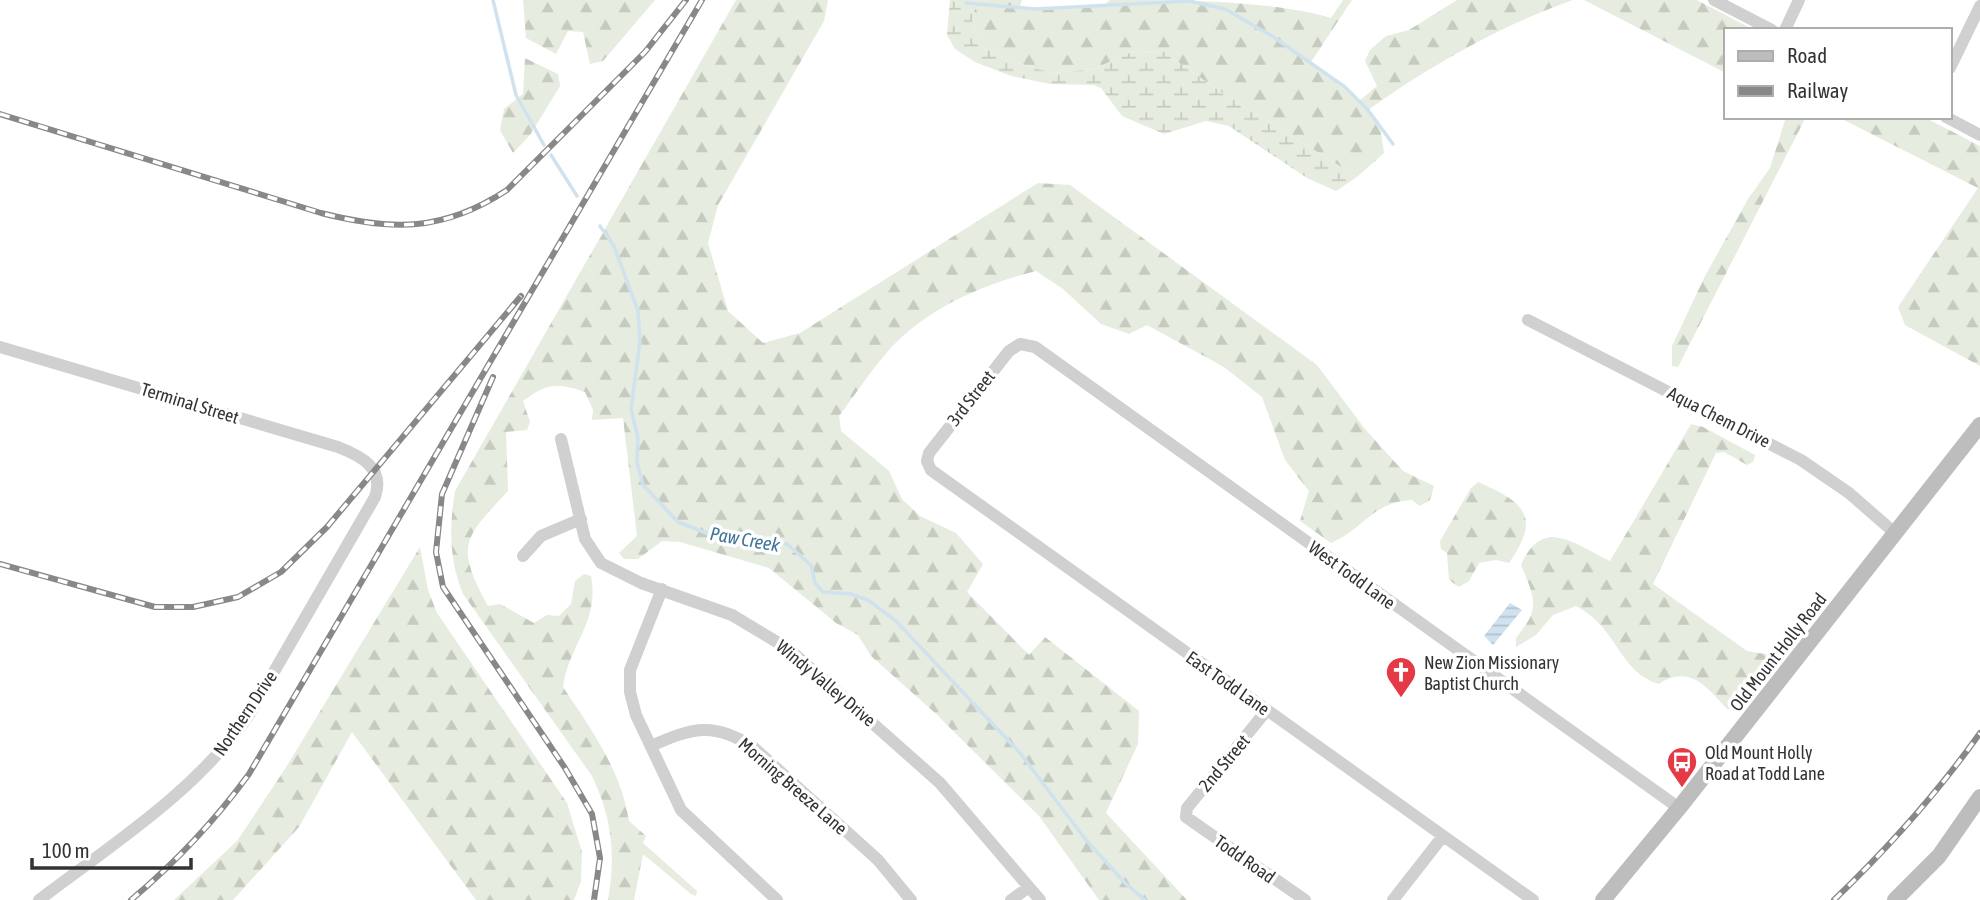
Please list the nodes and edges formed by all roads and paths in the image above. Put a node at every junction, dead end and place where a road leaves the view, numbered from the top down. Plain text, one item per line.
1 (1714, 0) edge
2 (1799, 0) edge
3 (1980, 6) edge
4 (1768, 28) edge
5 (1786, 28) edge
6 (1952, 64) edge
7 (1950, 119) edge
8 (1980, 135) edge
9 (1528, 320) dead end
10 (1024, 344) joint
11 (0, 347) edge
12 (1980, 425) edge
13 (561, 439) dead end
14 (927, 461) joint
15 (375, 470) joint
16 (581, 519) junction
17 (1896, 534) junction
18 (523, 556) dead end
19 (662, 589) junction
20 (1267, 710) junction
21 (651, 746) junction
22 (1980, 797) edge
23 (1679, 808) junction
24 (1186, 817) joint
25 (1443, 836) junction
26 (1029, 887) junction
27 (39, 900) edge
28 (777, 900) edge
29 (911, 900) edge
30 (1011, 900) edge
31 (1040, 900) edge
32 (1305, 900) edge
33 (1393, 900) edge
34 (1533, 900) edge
35 (1603, 900) edge
36 (1895, 900) edge

1 - 4 street
2 - 5 street
3 - 6 street
7 - 8 street
9 - 17 street, Aqua Chem Drive
10 - 14 street, 3rd Street
10 - 23 street, West Todd Lane
11 - 15 street, Terminal Street
12 - 17 street, Old Mount Holly Road
13 - 16 street, Windy Valley Drive
14 - 20 street, East Todd Lane
15 - 27 street, Northern Drive
16 - 18 street
16 - 19 street, Windy Valley Drive
17 - 23 street, Old Mount Holly Road
19 - 21 street
19 - 26 street, Windy Valley Drive
20 - 24 street, 2nd Street
20 - 25 street, East Todd Lane
21 - 28 street
21 - 29 street, Morning Breeze Lane
22 - 36 street
23 - 35 street, Old Mount Holly Road
24 - 32 street, Todd Road
25 - 33 street
25 - 34 street, East Todd Lane
26 - 30 street
26 - 31 street, Windy Valley Drive

